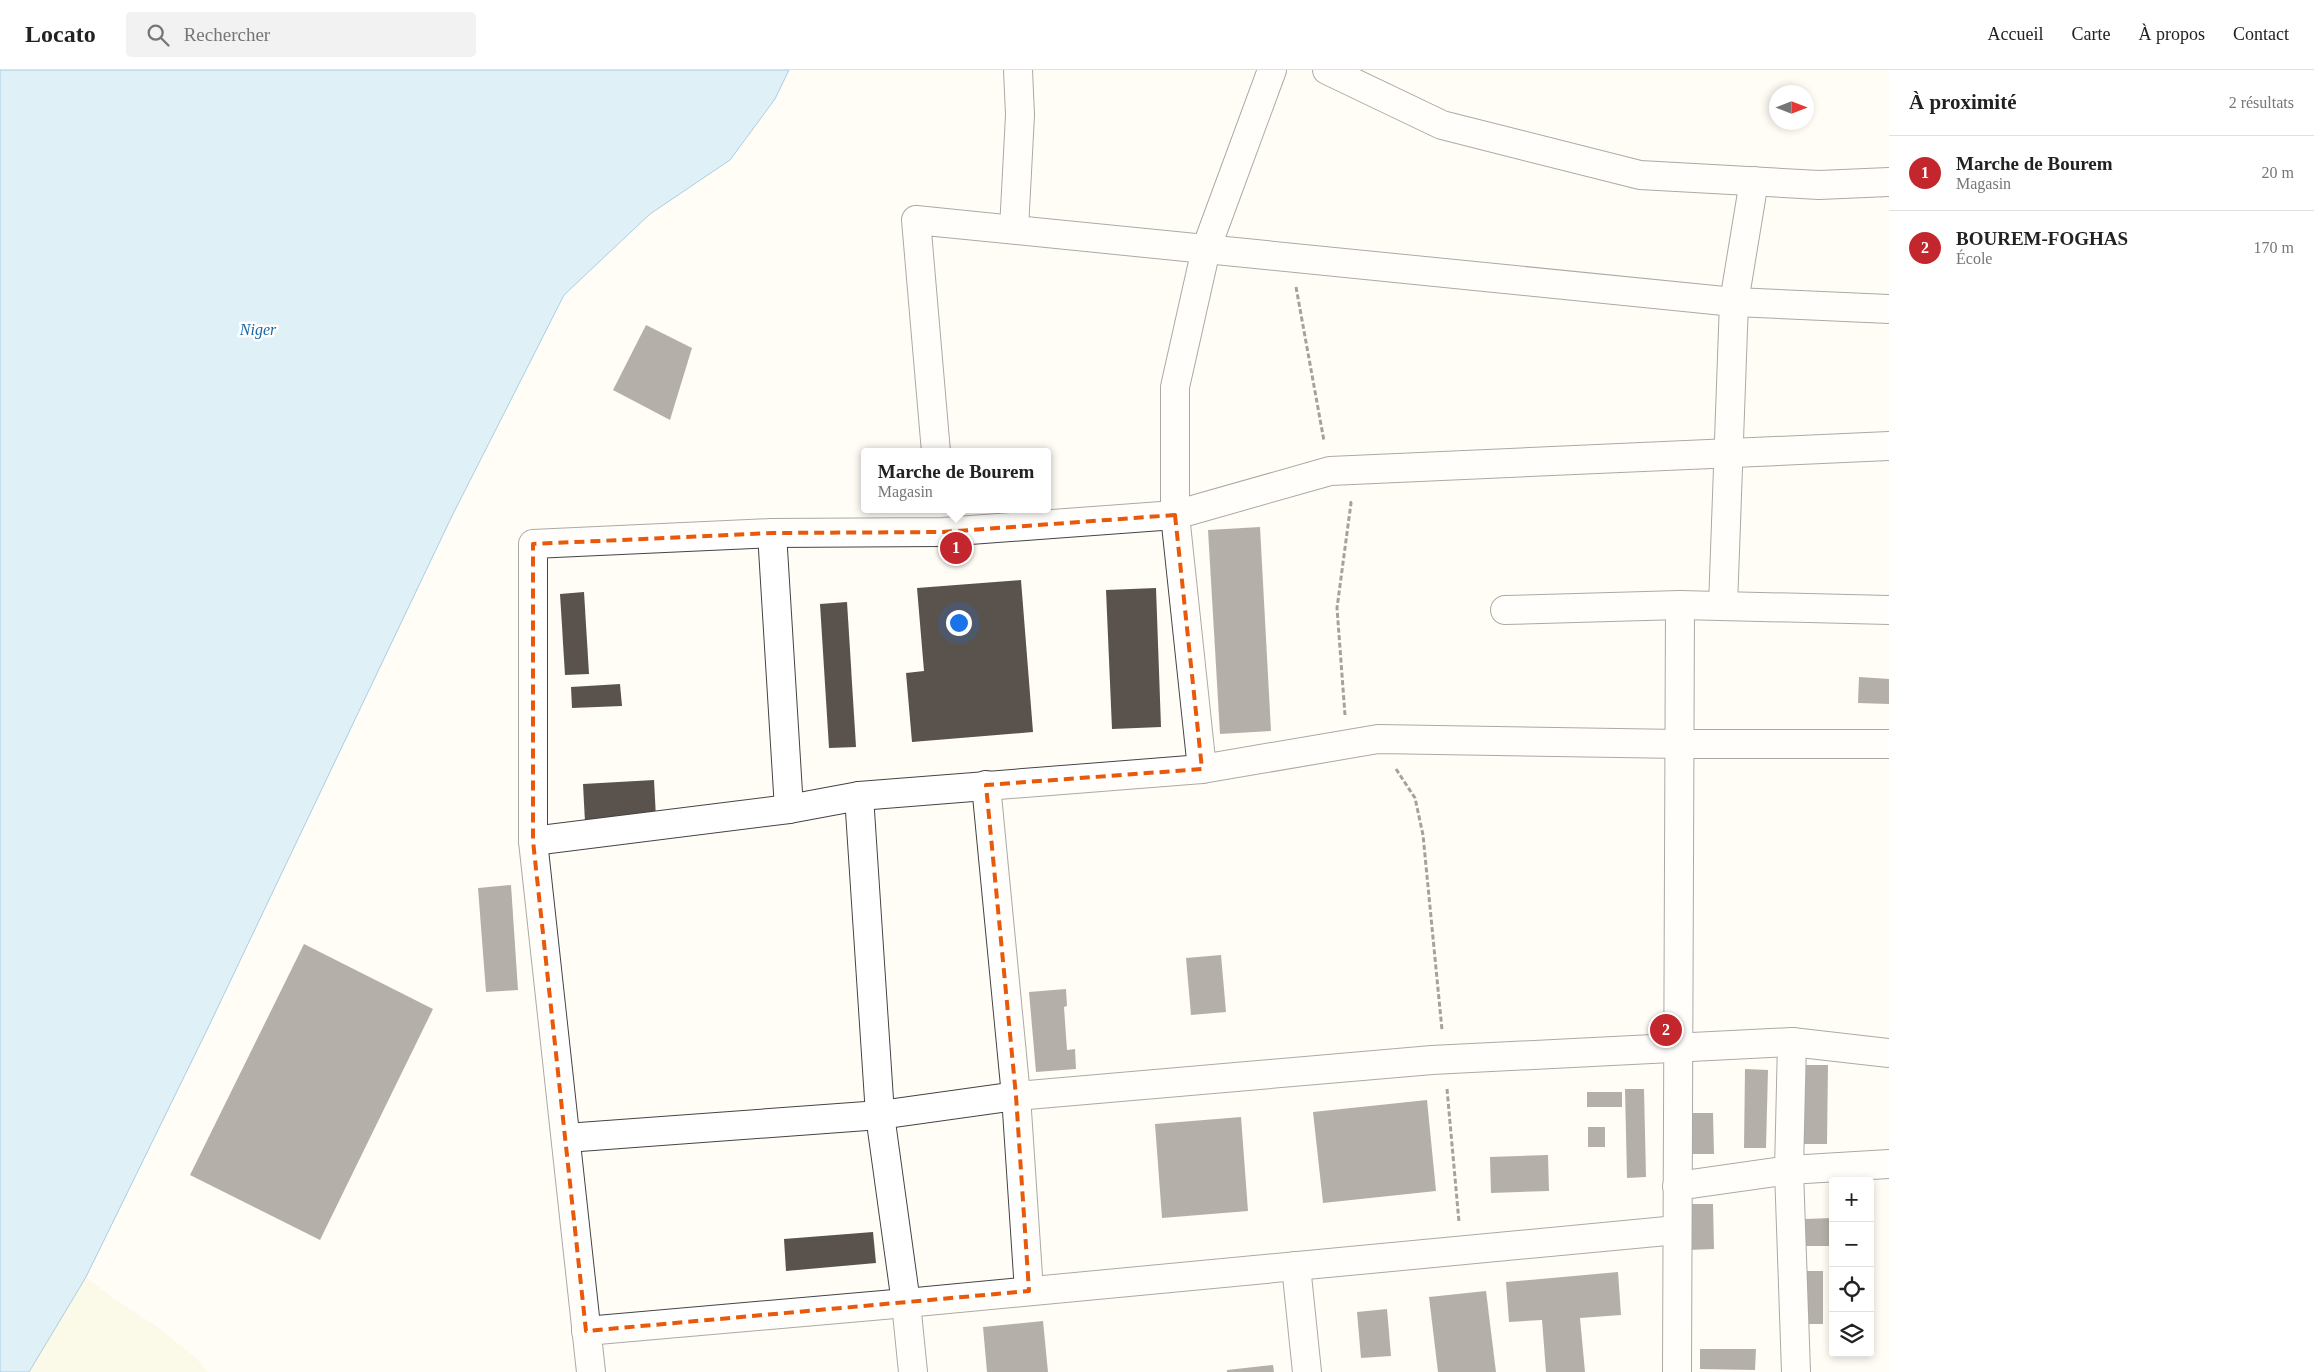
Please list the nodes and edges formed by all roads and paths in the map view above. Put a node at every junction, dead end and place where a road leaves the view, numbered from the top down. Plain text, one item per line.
1 (1018, 70) edge
2 (1272, 70) edge
3 (1327, 70) edge
4 (1754, 181) junction
5 (1889, 182) edge
6 (1014, 229) junction
7 (1206, 249) junction
8 (1734, 302) junction
9 (1889, 309) edge
10 (1889, 446) edge
11 (936, 448) edge
12 (1728, 454) junction
13 (1175, 515) junction
14 (942, 520) edge
15 (772, 533) junction
16 (1680, 605) junction
17 (1723, 606) junction
18 (1505, 610) dead end
19 (1889, 610) edge
20 (1680, 744) junction
21 (1889, 744) edge
22 (1202, 769) junction
23 (986, 785) junction
24 (859, 796) junction
25 (789, 809) junction
26 (533, 841) junction
27 (1792, 1042) junction
28 (1679, 1047) junction
29 (1889, 1053) edge
30 (1016, 1096) junction
31 (880, 1115) junction
32 (566, 1138) junction
33 (1889, 1164) edge
34 (1789, 1170) junction
35 (1677, 1186) junction
36 (1677, 1230) junction
37 (1296, 1266) junction
38 (1029, 1290) junction
39 (906, 1304) junction
40 (586, 1331) junction
41 (591, 1372) edge
42 (914, 1372) edge
43 (1307, 1372) edge
44 (1677, 1372) edge
45 (1796, 1372) edge

1 - 6 street
2 - 7 street
3 - 4 street
4 - 5 street
4 - 8 street
6 - 7 street
6 - 11 street
7 - 8 street
7 - 13 street
8 - 9 street
8 - 12 street
10 - 12 street
12 - 13 street
12 - 17 street
13 - 14 street
13 - 22 street
14 - 15 street
15 - 25 street
15 - 26 street
16 - 17 street
16 - 18 street
16 - 20 street
17 - 19 street
20 - 21 street
20 - 22 street
20 - 28 street
22 - 23 street
23 - 24 street
23 - 30 street
24 - 25 street
24 - 31 street
25 - 26 street
26 - 32 street
27 - 28 street
27 - 29 street
27 - 34 street
28 - 30 street
28 - 35 street
30 - 31 street
30 - 38 street
31 - 32 street
31 - 39 street
32 - 40 street
33 - 34 street
34 - 35 street
34 - 45 street
35 - 36 street
36 - 37 street
36 - 44 street
37 - 38 street
37 - 43 street
38 - 39 street
39 - 40 street
39 - 42 street
40 - 41 street

